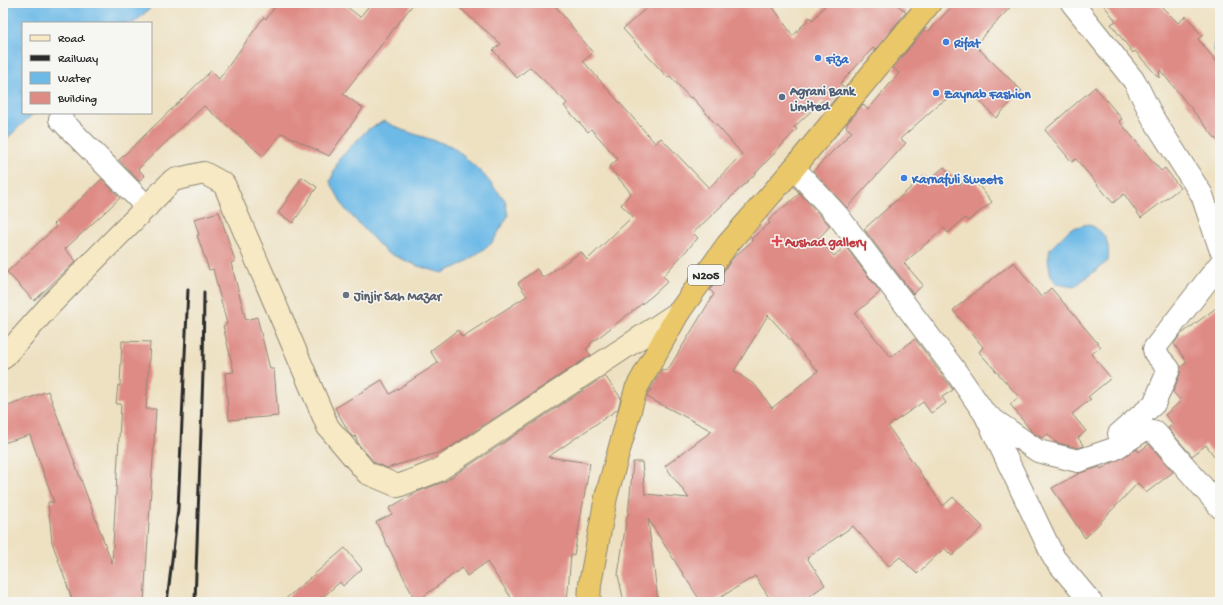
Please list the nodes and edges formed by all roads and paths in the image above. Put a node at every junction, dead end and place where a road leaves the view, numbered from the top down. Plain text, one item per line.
1 (930, 3) edge
2 (1072, 3) edge
3 (60, 119) dead end
4 (794, 168) junction
5 (147, 207) junction
6 (1220, 248) edge
7 (1220, 264) edge
8 (679, 312) junction
9 (3, 358) edge
10 (985, 414) junction
11 (1078, 461) junction
12 (1220, 507) edge
13 (589, 602) edge
14 (1091, 602) edge

1 - 4 highway, N205
2 - 6 street
3 - 5 street
4 - 8 highway, N205
4 - 10 street
5 - 8 street
5 - 9 street
7 - 11 street
8 - 13 highway, N205
10 - 11 street
10 - 14 street
11 - 12 street

